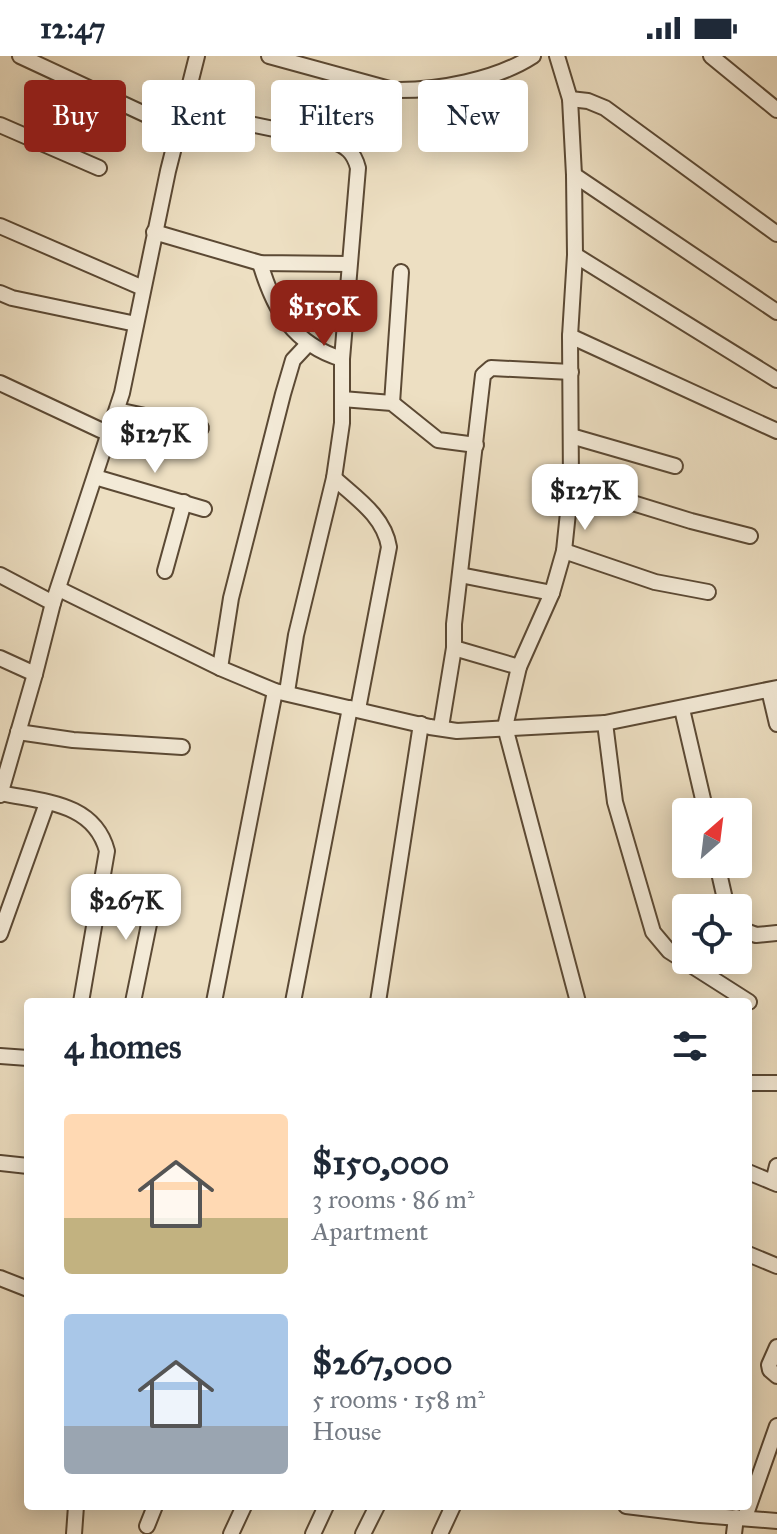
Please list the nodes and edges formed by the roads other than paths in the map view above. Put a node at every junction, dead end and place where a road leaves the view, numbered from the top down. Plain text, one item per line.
1 (20, 56) edge
2 (197, 56) edge
3 (269, 56) edge
4 (533, 56) edge
5 (557, 56) edge
6 (711, 56) edge
7 (190, 80) edge
8 (570, 99) junction
9 (777, 110) edge
10 (142, 113) edge
11 (0, 125) edge
12 (255, 125) edge
13 (174, 152) edge
14 (99, 168) dead end
15 (574, 175) junction
16 (0, 226) edge
17 (154, 232) junction
18 (777, 234) edge
19 (575, 255) junction
20 (260, 263) junction
21 (349, 264) junction
22 (401, 272) dead end
23 (143, 288) junction
24 (0, 293) edge
25 (777, 312) edge
26 (136, 324) junction
27 (570, 336) junction
28 (308, 344) junction
29 (342, 359) junction
30 (571, 372) junction
31 (777, 380) edge
32 (0, 383) edge
33 (342, 399) junction
34 (392, 403) junction
35 (117, 410) junction
36 (201, 428) dead end
37 (777, 431) edge
38 (109, 434) junction
39 (571, 436) junction
40 (476, 445) junction
41 (675, 466) dead end
42 (95, 477) junction
43 (334, 478) junction
44 (571, 484) junction
45 (184, 502) junction
46 (204, 509) dead end
47 (750, 536) dead end
48 (564, 551) junction
49 (165, 571) dead end
50 (0, 575) edge
51 (460, 575) junction
52 (708, 592) dead end
53 (552, 593) junction
54 (56, 596) junction
55 (454, 648) junction
56 (0, 658) edge
57 (519, 667) junction
58 (220, 668) junction
59 (35, 674) junction
60 (773, 689) edge
61 (281, 692) junction
62 (354, 708) junction
63 (682, 709) junction
64 (605, 723) junction
65 (421, 724) junction
66 (777, 724) edge
67 (441, 727) junction
68 (505, 727) junction
69 (18, 732) junction
70 (182, 747) dead end
71 (0, 794) edge
72 (703, 798) edge
73 (47, 803) junction
74 (156, 890) dead end
75 (752, 933) edge
76 (777, 933) edge
77 (0, 934) edge
78 (82, 998) edge
79 (134, 998) edge
80 (215, 998) edge
81 (294, 998) edge
82 (379, 998) edge
83 (577, 998) edge
84 (743, 998) edge
85 (0, 1056) edge
86 (24, 1058) edge
87 (752, 1083) edge
88 (777, 1083) edge
89 (0, 1163) edge
90 (24, 1166) edge
91 (777, 1166) edge
92 (752, 1174) edge
93 (775, 1183) edge
94 (752, 1256) edge
95 (777, 1266) edge
96 (0, 1278) edge
97 (24, 1287) edge
98 (777, 1347) edge
99 (777, 1376) edge
100 (777, 1426) edge
101 (774, 1443) edge
102 (752, 1492) edge
103 (76, 1510) edge
104 (153, 1510) edge
105 (242, 1510) edge
106 (324, 1510) edge
107 (375, 1510) edge
108 (451, 1510) edge
109 (668, 1510) edge
110 (744, 1510) edge
111 (741, 1517) junction
112 (777, 1521) edge
113 (147, 1526) dead end
114 (74, 1534) edge
115 (231, 1534) edge
116 (313, 1534) edge
117 (363, 1534) edge
118 (440, 1534) edge
119 (734, 1534) edge

1 - 10 street
2 - 7 street
3 - 4 street
5 - 8 street
6 - 9 street
8 - 15 street
8 - 18 street
11 - 14 street
12 - 21 street
13 - 17 street
15 - 19 street
15 - 25 street
16 - 23 street
17 - 20 street
17 - 23 street
19 - 27 street
19 - 31 street
20 - 21 street
20 - 28 street
21 - 29 street
22 - 34 street
23 - 26 street
24 - 26 street
26 - 35 street
27 - 30 street
27 - 37 street
28 - 29 street
28 - 58 street
29 - 33 street
30 - 39 street
30 - 40 street
32 - 38 street
33 - 34 street
33 - 43 street
34 - 40 street
35 - 36 street
35 - 38 street
38 - 42 street
39 - 41 street
39 - 44 street
40 - 51 street
42 - 45 street
42 - 54 street
43 - 61 street
43 - 62 street
44 - 47 street
44 - 48 street
45 - 46 street
45 - 49 street
48 - 52 street
48 - 53 street
50 - 54 street
51 - 53 street
51 - 55 street
53 - 57 street
54 - 58 street
54 - 59 street
55 - 57 street
55 - 67 street
56 - 59 street
57 - 68 street
58 - 61 street
59 - 69 street
60 - 63 street
60 - 66 street
61 - 62 street
61 - 80 street
62 - 65 street
62 - 81 street
63 - 64 street
63 - 72 street
64 - 68 street
64 - 84 street
65 - 67 street
65 - 82 street
67 - 68 street
68 - 83 street
69 - 70 street
69 - 71 street
71 - 73 street
73 - 77 street
73 - 78 street
74 - 79 street
75 - 76 street
85 - 86 street
87 - 88 street
89 - 90 street
91 - 93 street
92 - 93 street
94 - 95 street
96 - 97 street
98 - 99 street
100 - 101 street
101 - 102 street
103 - 114 street
104 - 113 street
105 - 115 street
106 - 116 street
107 - 117 street
108 - 118 street
109 - 111 street
110 - 111 street
111 - 112 street
111 - 119 street

